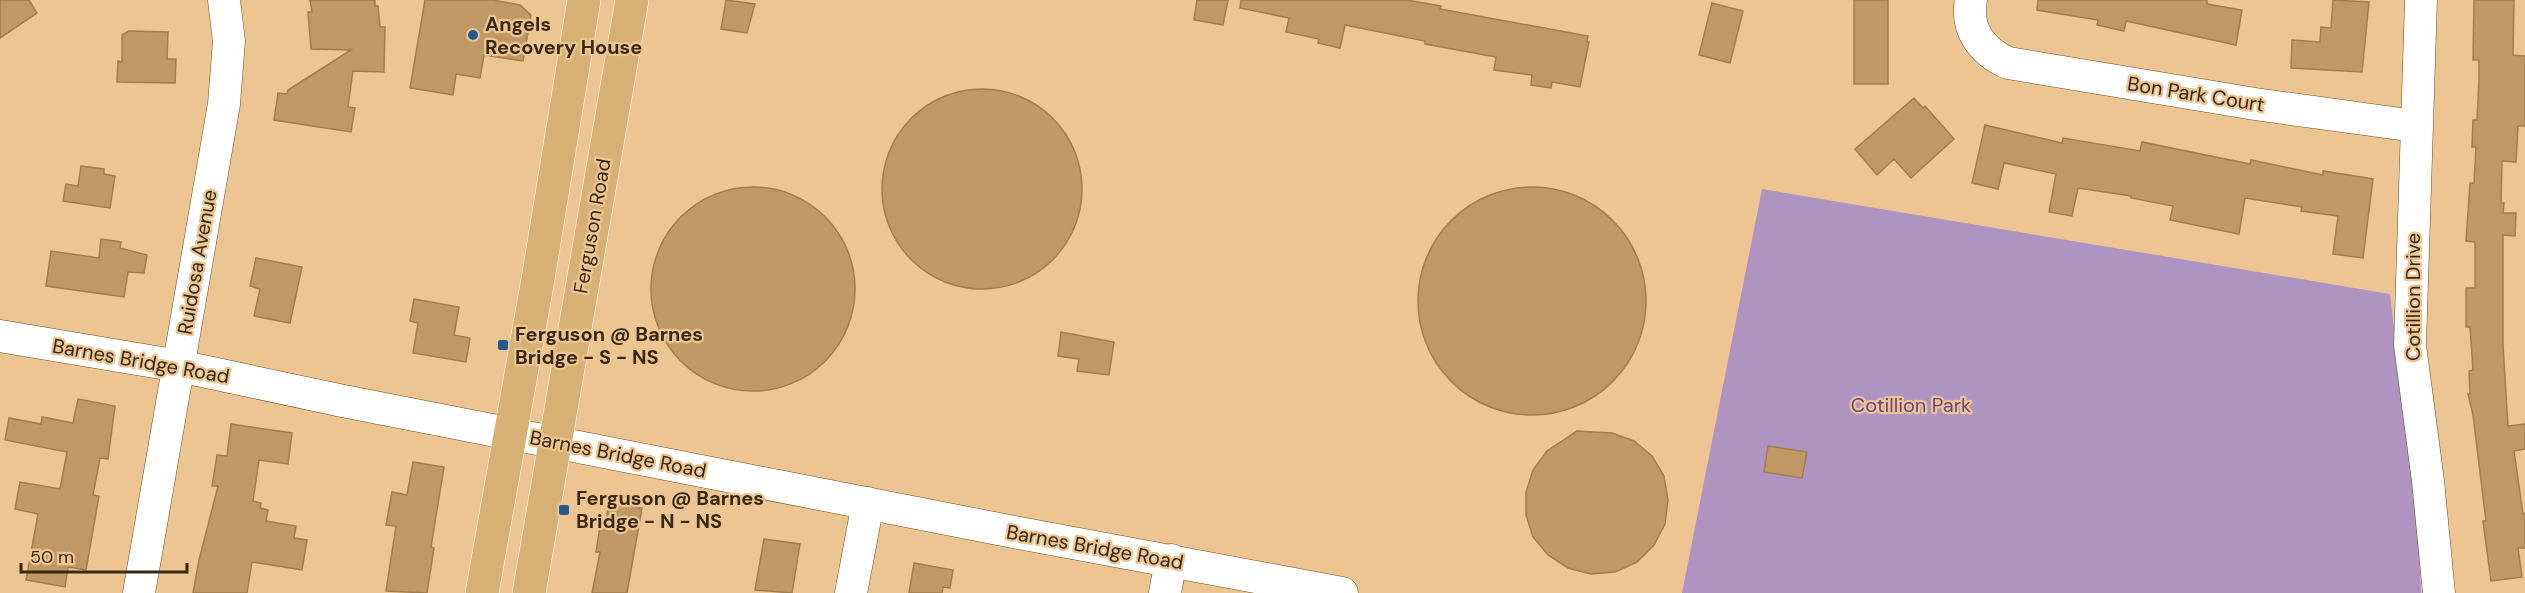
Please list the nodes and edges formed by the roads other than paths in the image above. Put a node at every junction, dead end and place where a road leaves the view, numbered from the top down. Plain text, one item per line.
1 (224, 0) edge
2 (584, 0) edge
3 (632, 0) edge
4 (1971, 0) edge
5 (2421, 0) edge
6 (2415, 126) junction
7 (0, 336) edge
8 (179, 366) junction
9 (510, 433) junction
10 (554, 442) junction
11 (868, 503) junction
12 (1171, 560) junction
13 (139, 593) edge
14 (482, 593) edge
15 (529, 593) edge
16 (851, 593) edge
17 (1165, 593) edge
18 (1342, 593) edge
19 (2439, 593) edge

1 - 8 street, Ruidosa Avenue
2 - 9 main road
3 - 10 main road, Ferguson Road
4 - 6 street, Bon Park Court
5 - 6 street, Cotillion Drive
6 - 19 street, Cotillion Drive
7 - 8 street, Barnes Bridge Road
8 - 9 street, Barnes Bridge Road
8 - 13 street, Ruidosa Avenue
9 - 10 street, Barnes Bridge Road
9 - 14 main road
10 - 11 street, Barnes Bridge Road
10 - 15 main road, Ferguson Road
11 - 12 street, Barnes Bridge Road
11 - 16 street
12 - 17 street
12 - 18 street, Barnes Bridge Road

